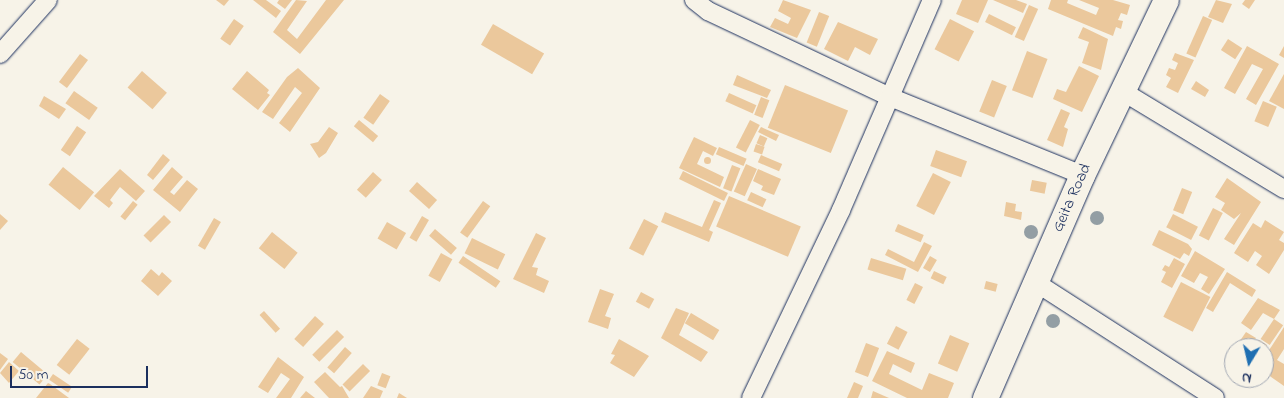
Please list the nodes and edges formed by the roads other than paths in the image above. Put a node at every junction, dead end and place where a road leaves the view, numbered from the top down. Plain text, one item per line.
1 (48, 0) edge
2 (694, 0) edge
3 (932, 0) edge
4 (1166, 0) edge
5 (0, 54) edge
6 (1122, 91) junction
7 (890, 97) junction
8 (1082, 175) junction
9 (1284, 189) edge
10 (1036, 282) junction
11 (751, 398) edge
12 (985, 398) edge
13 (1215, 398) edge

1 - 5 street
2 - 7 street
3 - 7 street
4 - 6 main road, Geita Road
6 - 8 main road, Geita Road
6 - 9 street
7 - 8 street
7 - 11 street
8 - 10 main road, Geita Road
10 - 12 main road, Geita Road
10 - 13 street

